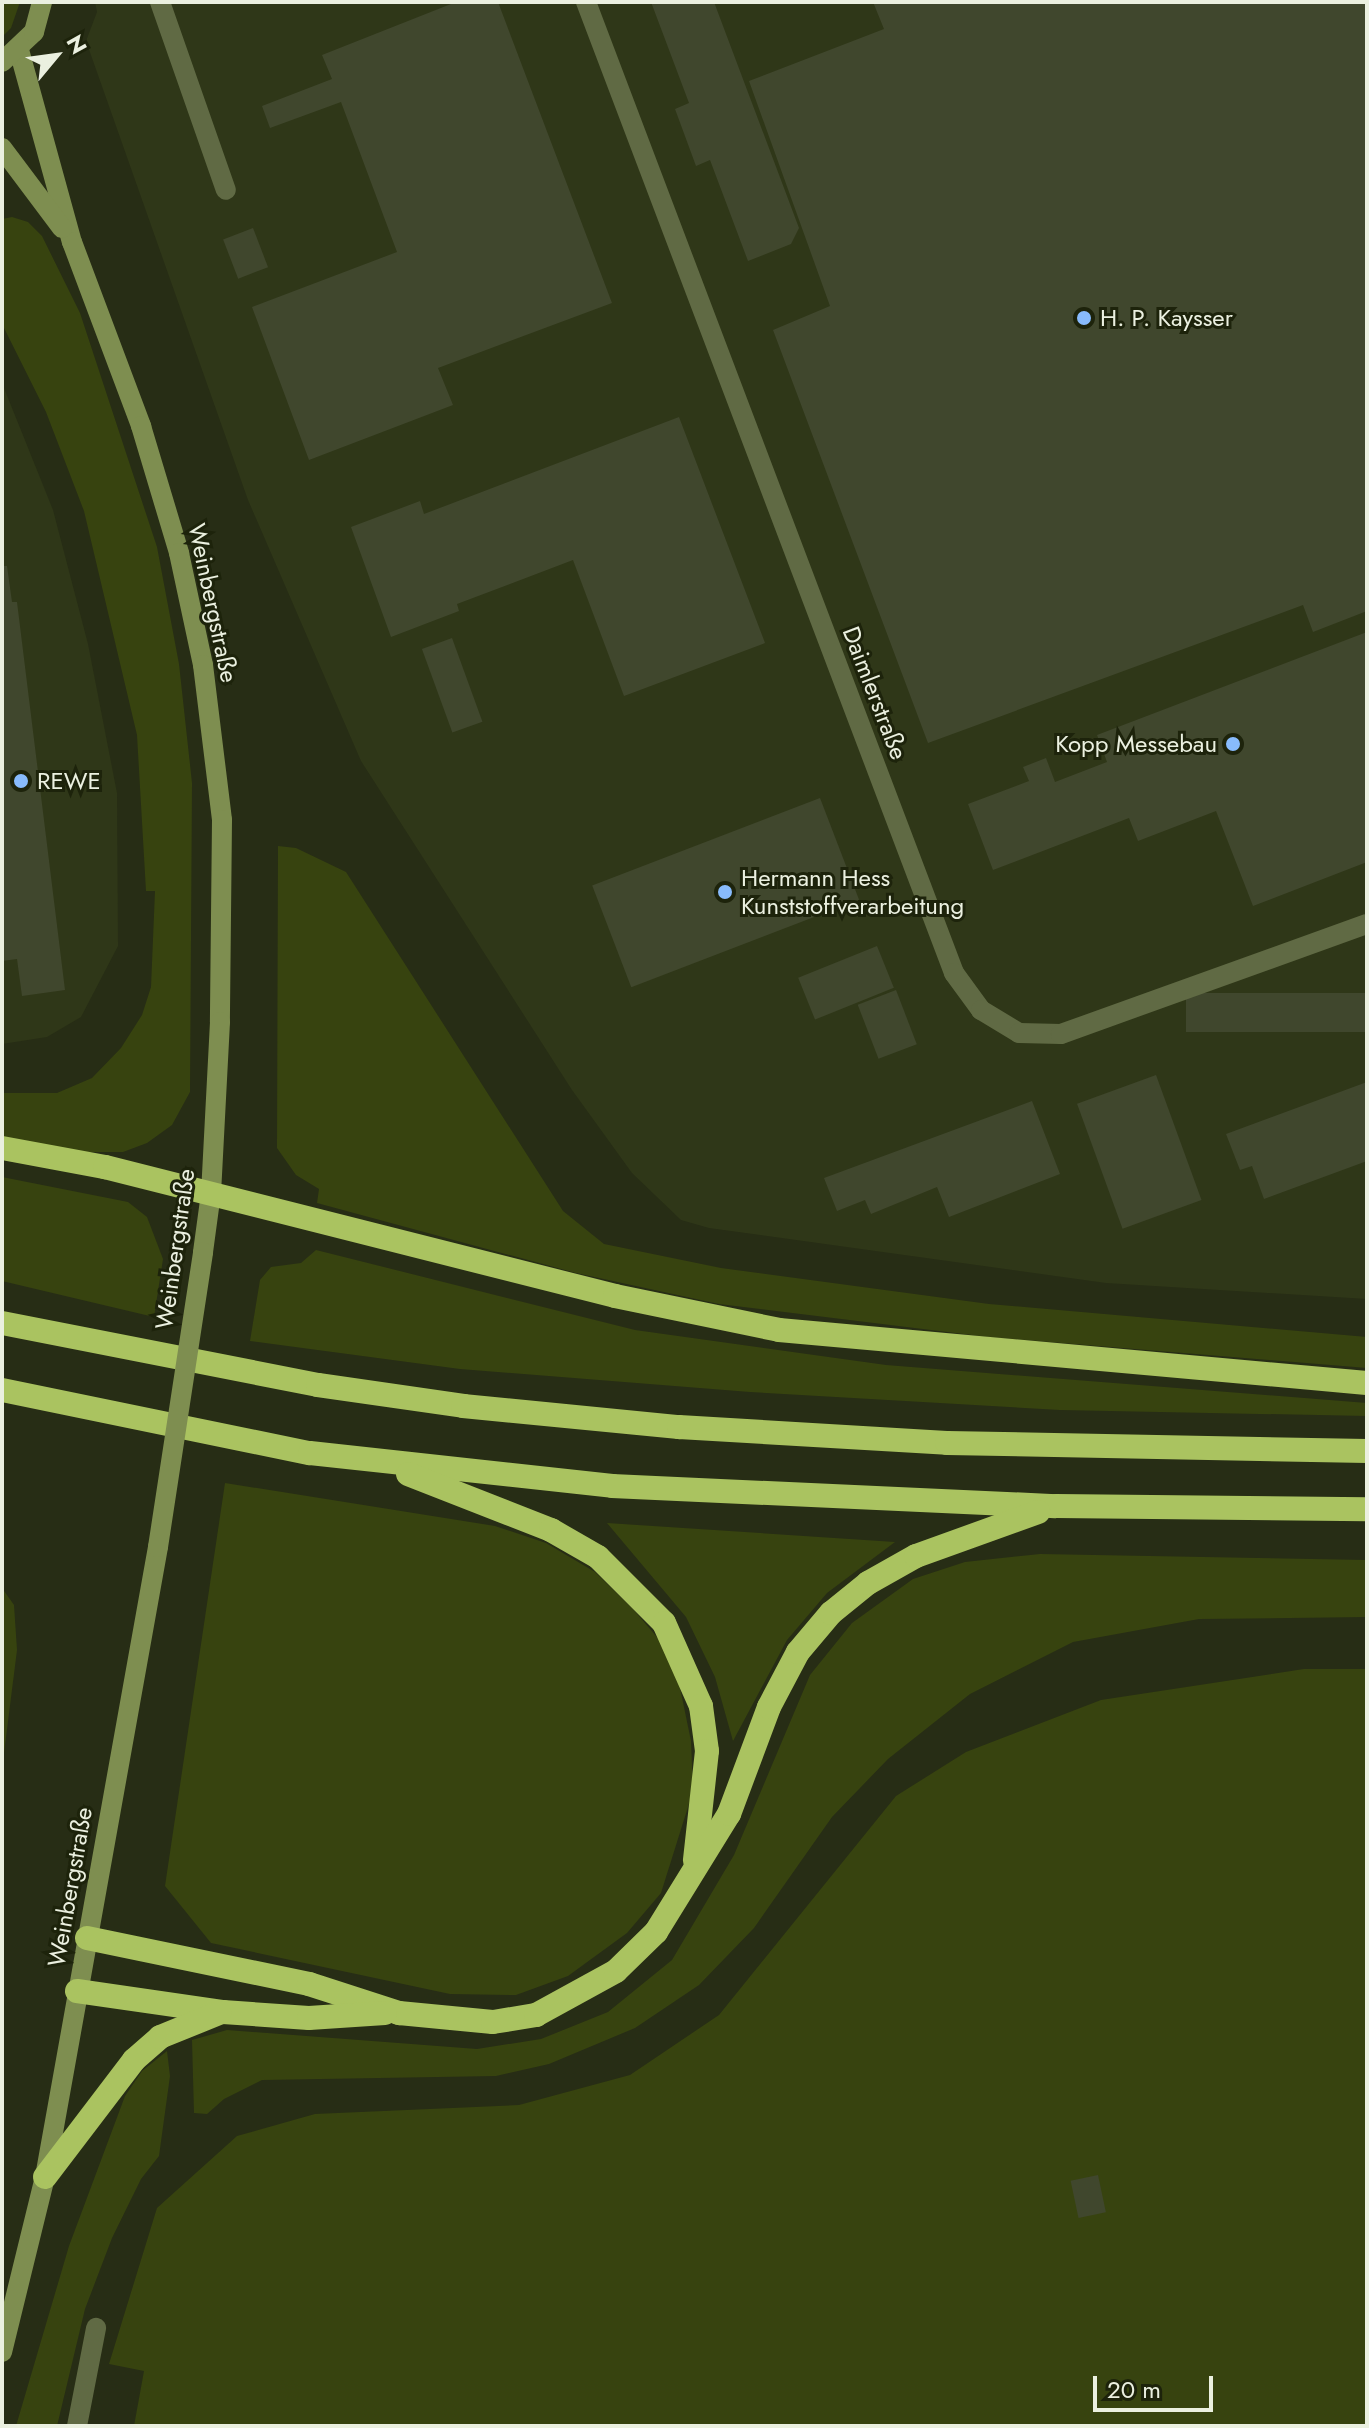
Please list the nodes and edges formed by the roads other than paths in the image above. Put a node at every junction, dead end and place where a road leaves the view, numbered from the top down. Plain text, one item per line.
1 (42, 2) edge
2 (160, 2) edge
3 (586, 2) edge
4 (19, 50) junction
5 (2, 62) edge
6 (2, 148) edge
7 (226, 190) dead end
8 (72, 242) junction
9 (1367, 924) edge
10 (2, 1148) edge
11 (211, 1193) junction
12 (2, 1323) edge
13 (1367, 1383) edge
14 (2, 1390) edge
15 (1367, 1451) edge
16 (377, 1463) junction
17 (1056, 1506) junction
18 (1367, 1509) edge
19 (693, 1874) junction
20 (87, 1938) junction
21 (77, 1991) junction
22 (223, 2012) junction
23 (399, 2013) junction
24 (45, 2177) junction
25 (96, 2328) dead end
26 (2, 2352) edge
27 (77, 2426) edge

1 - 4 street
2 - 7 street
3 - 9 street, Daimlerstraße
4 - 5 street
4 - 8 street, Weinbergstraße
6 - 8 street, Weinbergstraße
8 - 11 street, Weinbergstraße
10 - 11 highway
11 - 13 highway
11 - 20 street, Weinbergstraße, bridge
12 - 15 highway
14 - 16 highway
16 - 17 highway
16 - 19 highway
17 - 18 highway
17 - 19 highway
19 - 23 highway
20 - 21 street, Weinbergstraße
20 - 23 highway
21 - 22 highway
21 - 24 street, Weinbergstraße
22 - 23 highway
22 - 24 highway
24 - 26 street, Weinbergstraße
25 - 27 street

